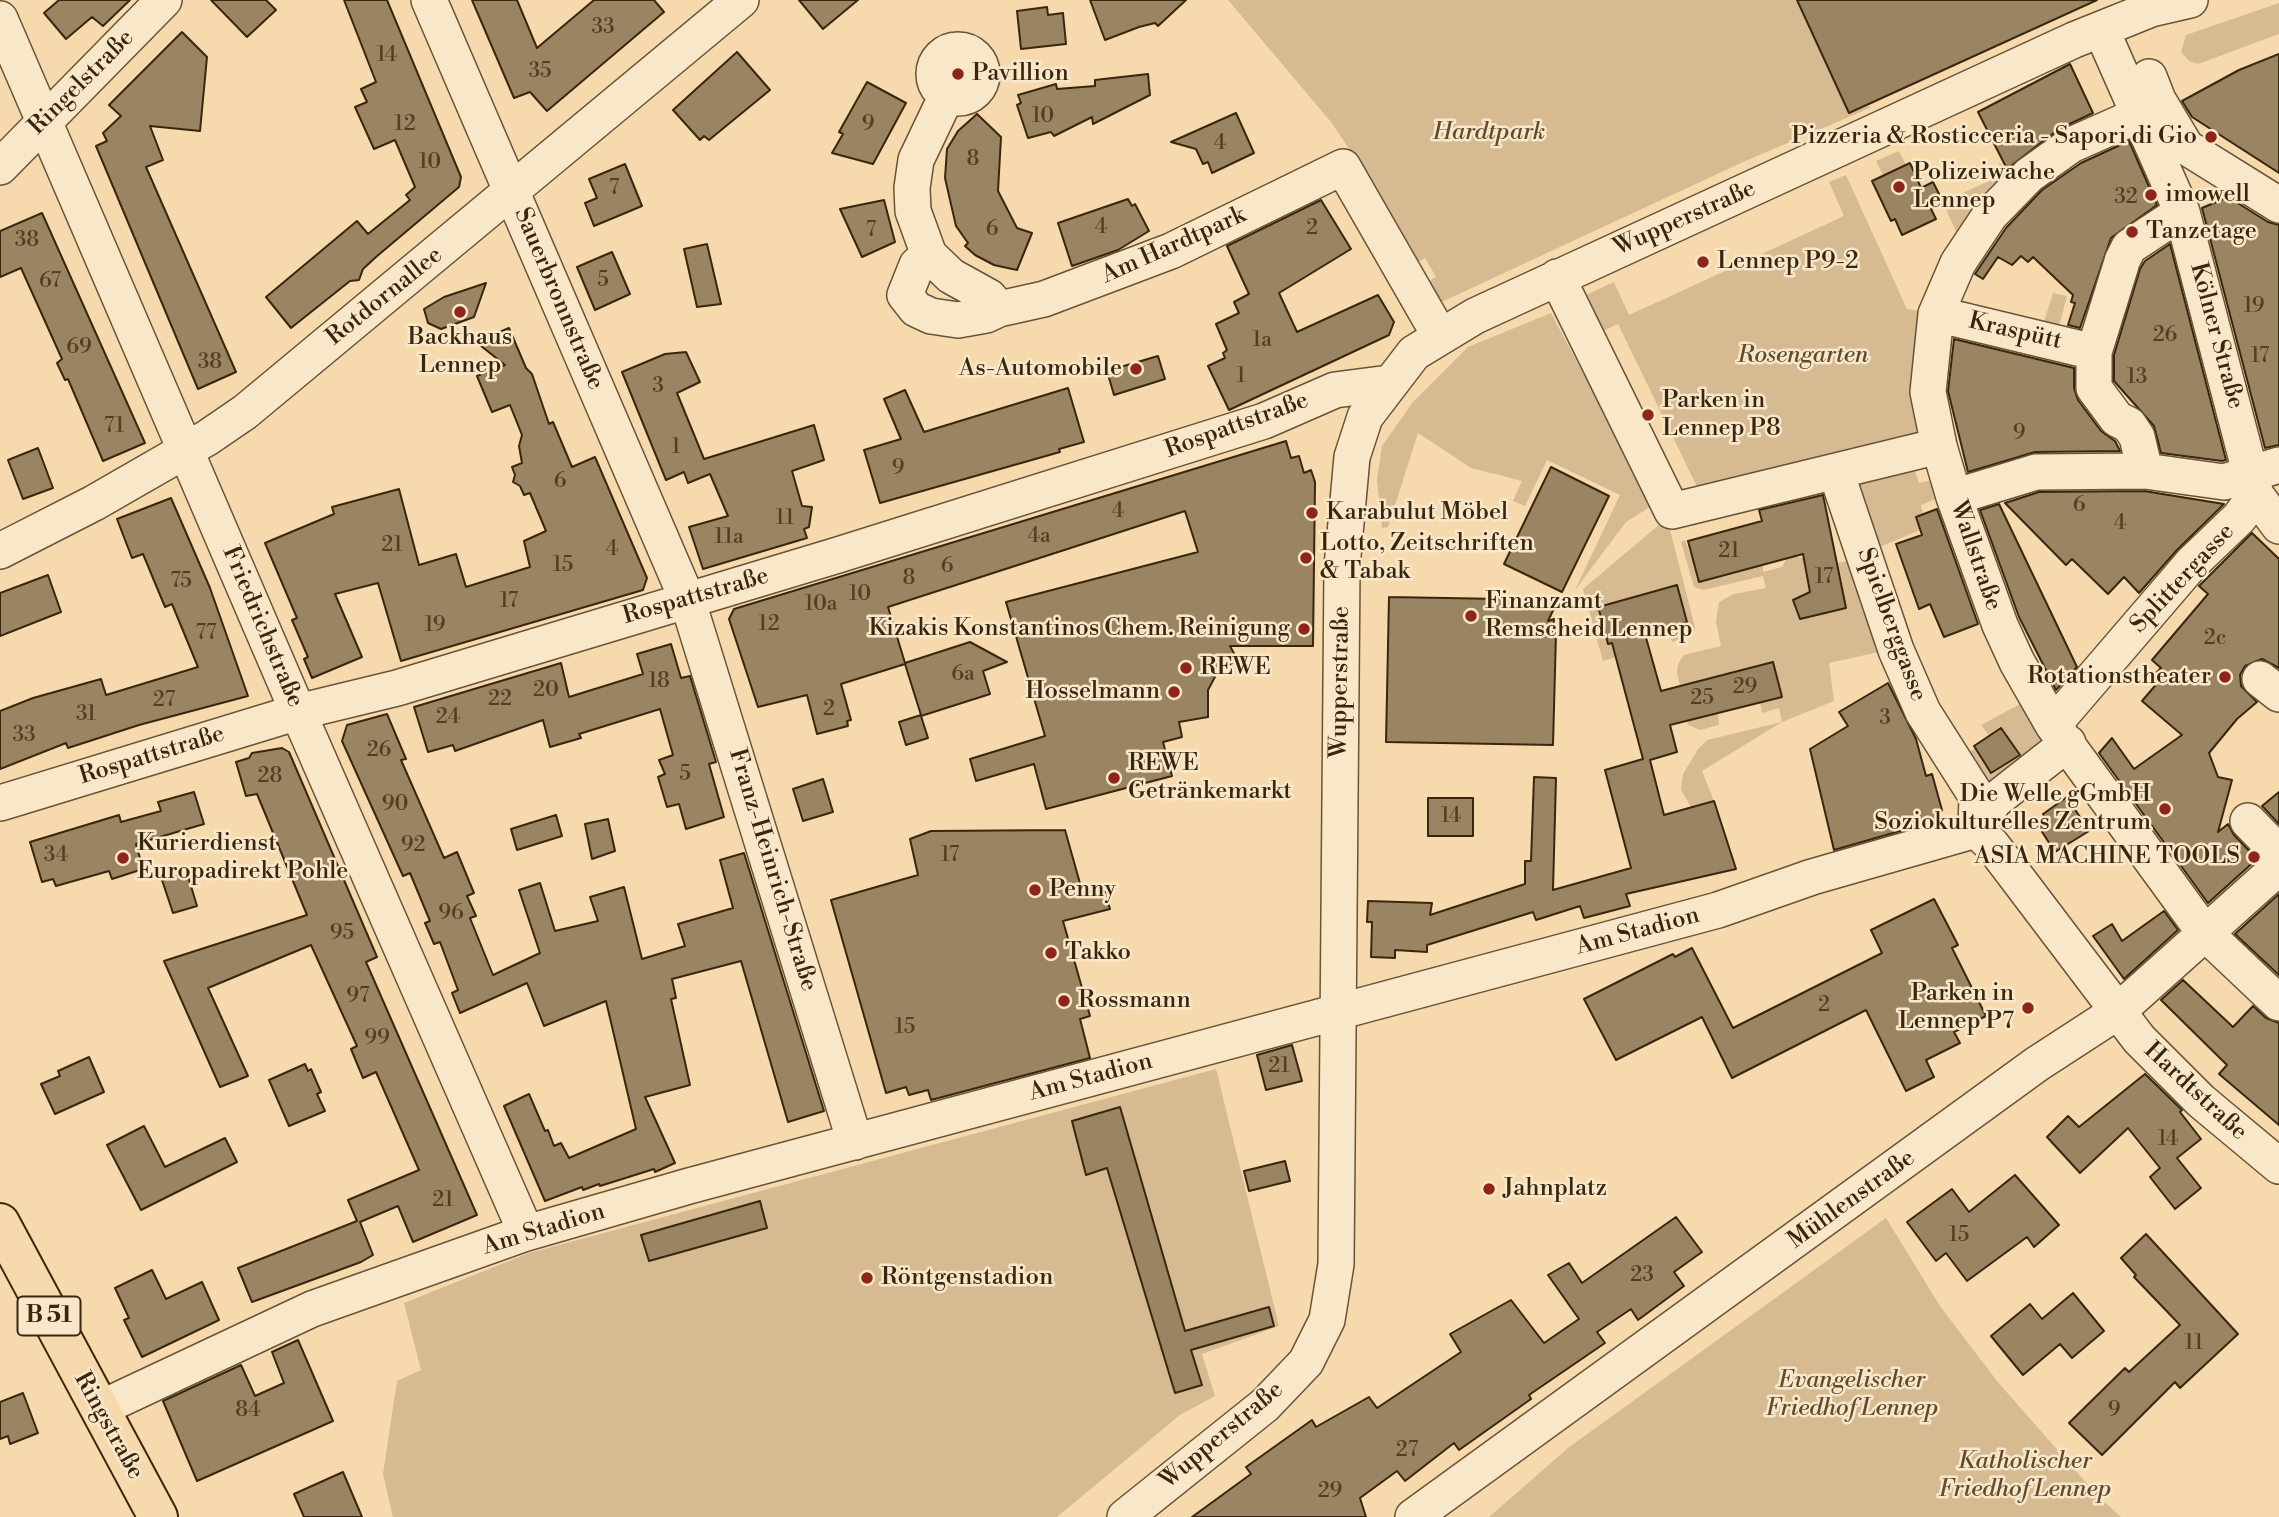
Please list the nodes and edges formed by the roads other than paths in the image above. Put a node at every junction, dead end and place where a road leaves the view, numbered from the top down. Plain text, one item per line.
1 (164, 0) edge
2 (429, 0) edge
3 (741, 0) edge
4 (2190, 0) edge
5 (2128, 11) edge
6 (0, 19) edge
7 (947, 95) dead end
8 (2141, 114) junction
9 (45, 121) junction
10 (0, 166) edge
11 (513, 192) junction
12 (2279, 205) edge
13 (2182, 212) junction
14 (929, 255) junction
15 (1557, 277) junction
16 (999, 309) junction
17 (1936, 314) junction
18 (1440, 335) junction
19 (2094, 352) junction
20 (1389, 383) junction
21 (1939, 446) junction
22 (186, 449) junction
23 (2145, 471) junction
24 (1836, 472) junction
25 (2262, 477) edge
26 (1954, 496) junction
27 (2279, 526) edge
28 (0, 551) edge
29 (687, 598) junction
30 (298, 712) junction
31 (2061, 734) junction
32 (0, 803) edge
33 (2248, 821) dead end
34 (1976, 830) junction
35 (2279, 853) edge
36 (2279, 867) edge
37 (2204, 932) junction
38 (2279, 1003) edge
39 (1339, 1012) junction
40 (2117, 1012) junction
41 (855, 1142) junction
42 (2279, 1166) edge
43 (0, 1223) edge
44 (523, 1234) junction
45 (99, 1409) junction
46 (158, 1517) edge
47 (1125, 1517) edge
48 (1413, 1517) edge

1 - 9 street, Ringelstraße
2 - 11 street, Sauerbronnstraße
3 - 11 street, Rotdornallee
4 - 5 street, Wupperstraße
5 - 8 street, Kölner Straße
5 - 12 street
5 - 15 street, Wupperstraße
6 - 9 street, Friedrichstraße
7 - 14 street
8 - 13 street, Kölner Straße
8 - 17 street, Wallstraße
9 - 10 street, Ringelstraße
9 - 22 street, Friedrichstraße
11 - 22 street, Rotdornallee
11 - 29 street, Sauerbronnstraße
13 - 19 street, Kraspütt
13 - 25 street, Kölner Straße
14 - 16 street
14 - 16 street, Am Hardtpark
15 - 18 street, Wupperstraße
15 - 24 street
16 - 18 street, Am Hardtpark
17 - 19 street, Kraspütt
17 - 21 street, Wallstraße
18 - 20 street, Wupperstraße
19 - 23 street, Kraspütt
20 - 29 street, Rospattstraße
20 - 39 street, Wupperstraße
21 - 24 street
21 - 26 street, Wallstraße
22 - 28 street, Rotdornallee
22 - 30 street, Friedrichstraße
23 - 25 street
23 - 26 street
24 - 34 street, Spielberggasse
25 - 27 street, Kölner Straße
25 - 31 street, Splittergasse
26 - 31 street, Wallstraße
29 - 30 street, Rospattstraße
29 - 41 street, Franz-Heinrich-Straße
30 - 32 street, Rospattstraße
30 - 44 street, Friedrichstraße
31 - 34 street
31 - 37 street, Wallstraße
33 - 35 street
34 - 39 street, Am Stadion
34 - 40 street
36 - 37 street, Mühlenstraße
37 - 38 street, Wallstraße
37 - 40 street, Mühlenstraße
39 - 41 street, Am Stadion
39 - 47 street, Wupperstraße
40 - 42 street, Hardtstraße
40 - 48 street, Mühlenstraße
41 - 44 street, Am Stadion
43 - 45 main road, Ringstraße / B 51
44 - 45 street, Am Stadion
45 - 46 main road, Ringstraße / B 51

